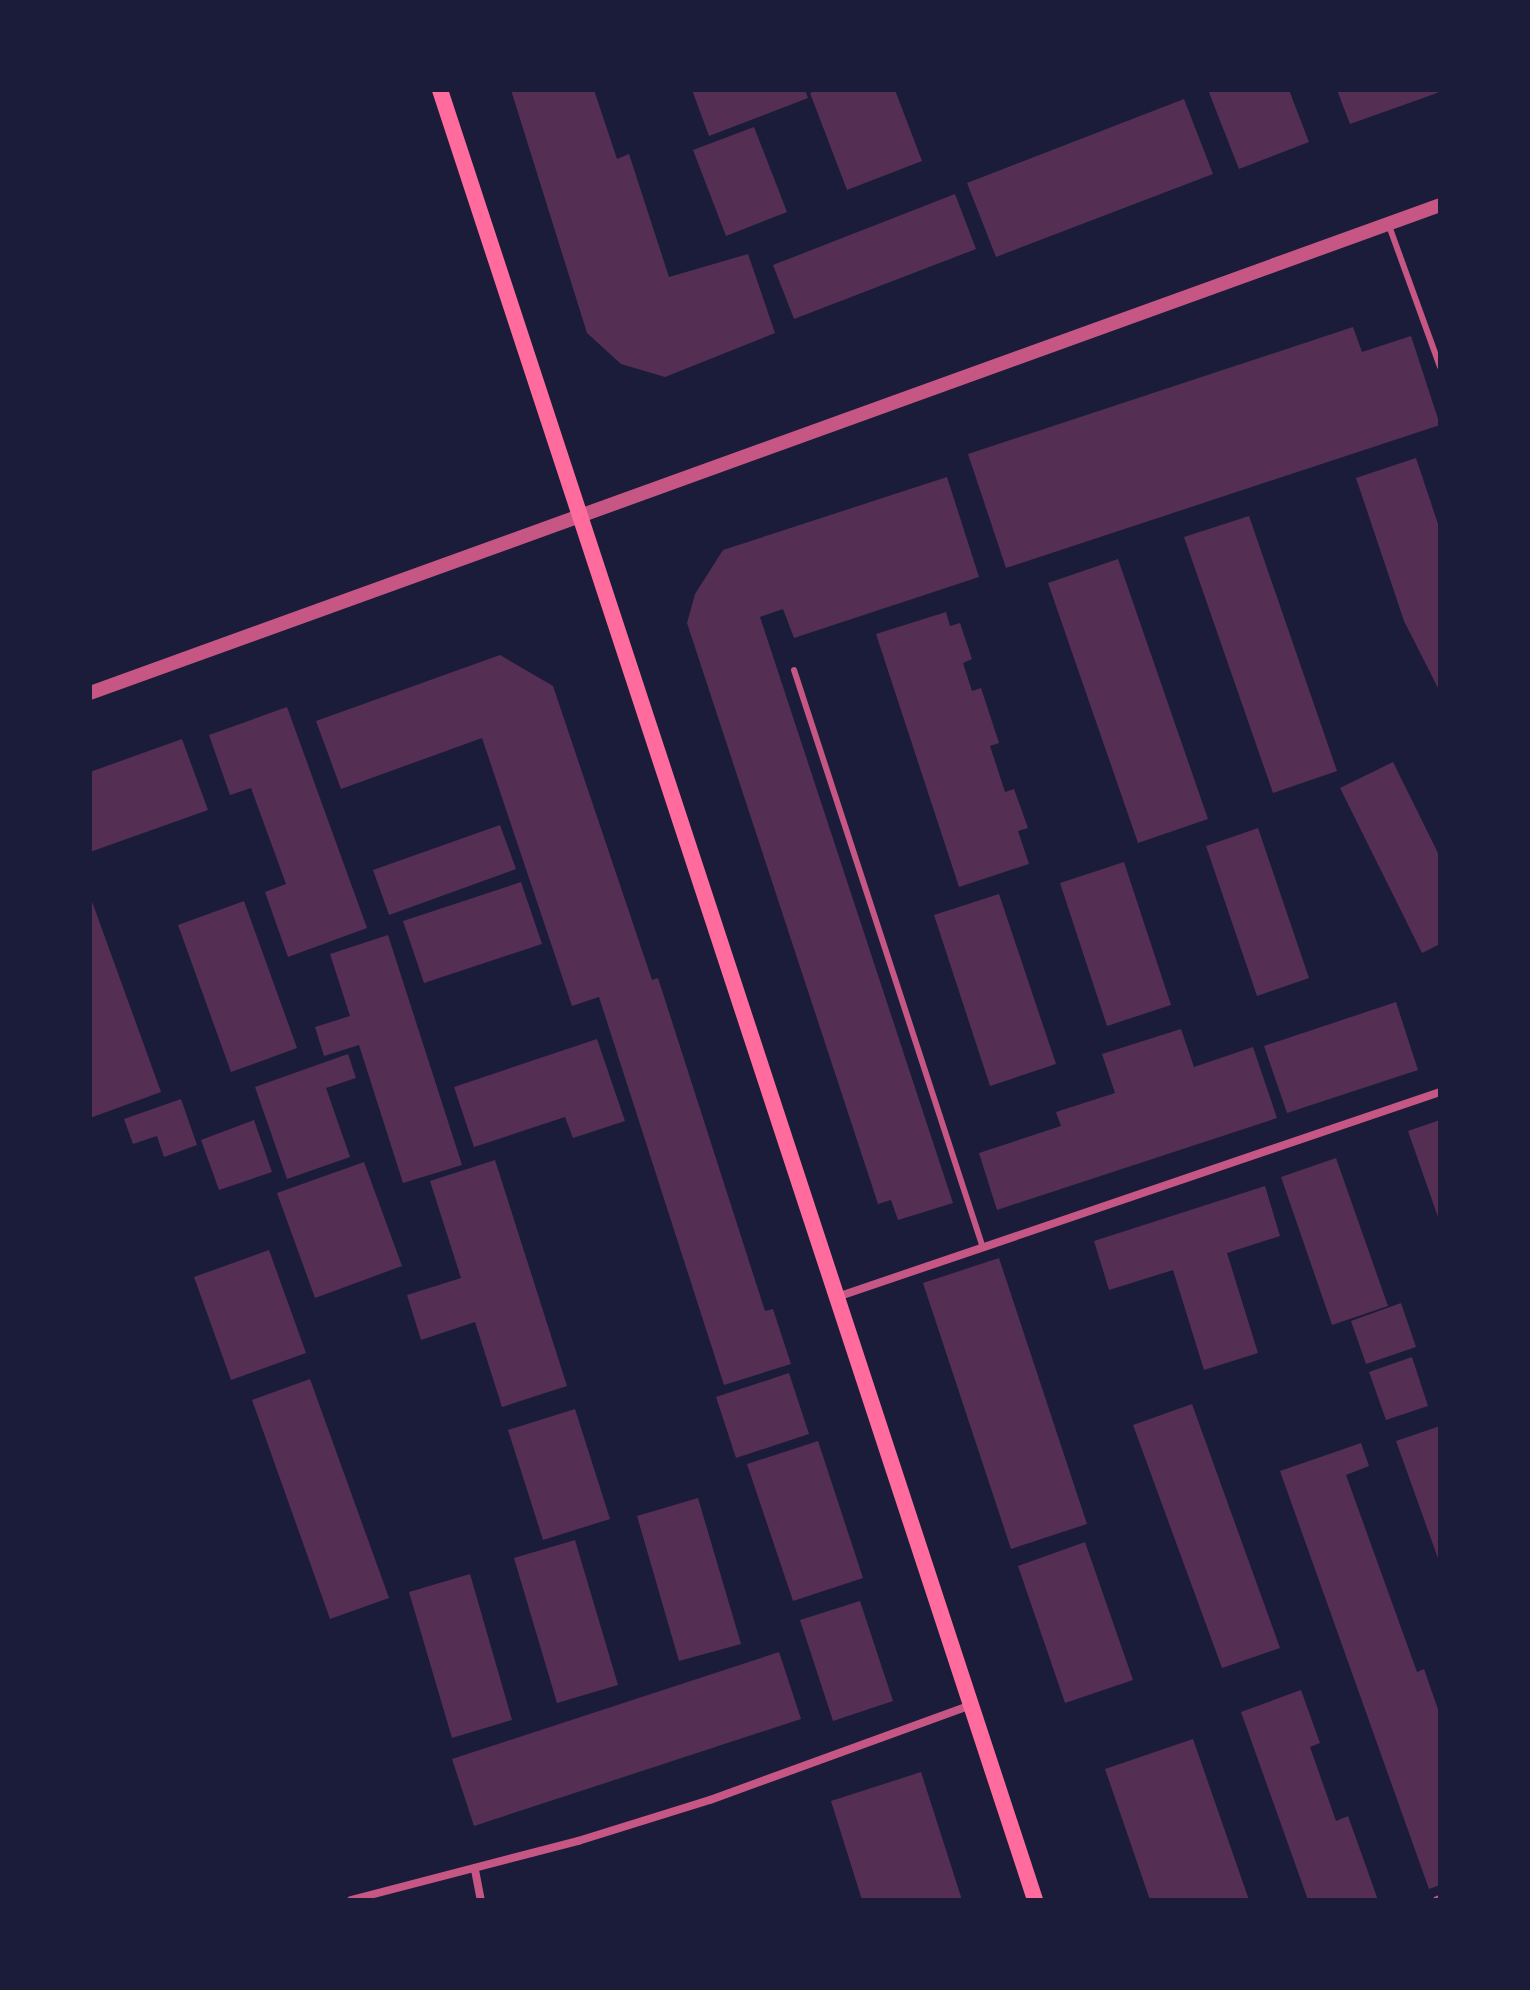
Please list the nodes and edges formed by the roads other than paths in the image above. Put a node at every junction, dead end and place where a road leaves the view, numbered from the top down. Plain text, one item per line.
1 (440, 90) edge
2 (1440, 205) edge
3 (1388, 223) junction
4 (1440, 367) edge
5 (580, 516) junction
6 (794, 670) dead end
7 (90, 693) edge
8 (1440, 1092) edge
9 (983, 1248) junction
10 (837, 1297) junction
11 (971, 1705) junction
12 (475, 1870) junction
13 (351, 1900) edge
14 (481, 1900) edge
15 (1035, 1900) edge

1 - 5 main road
2 - 3 street
3 - 4 lane
3 - 5 street
5 - 7 street
5 - 10 main road
6 - 9 lane
8 - 9 street
9 - 10 street
10 - 11 main road
11 - 12 street
11 - 15 main road
12 - 13 street
12 - 14 street

